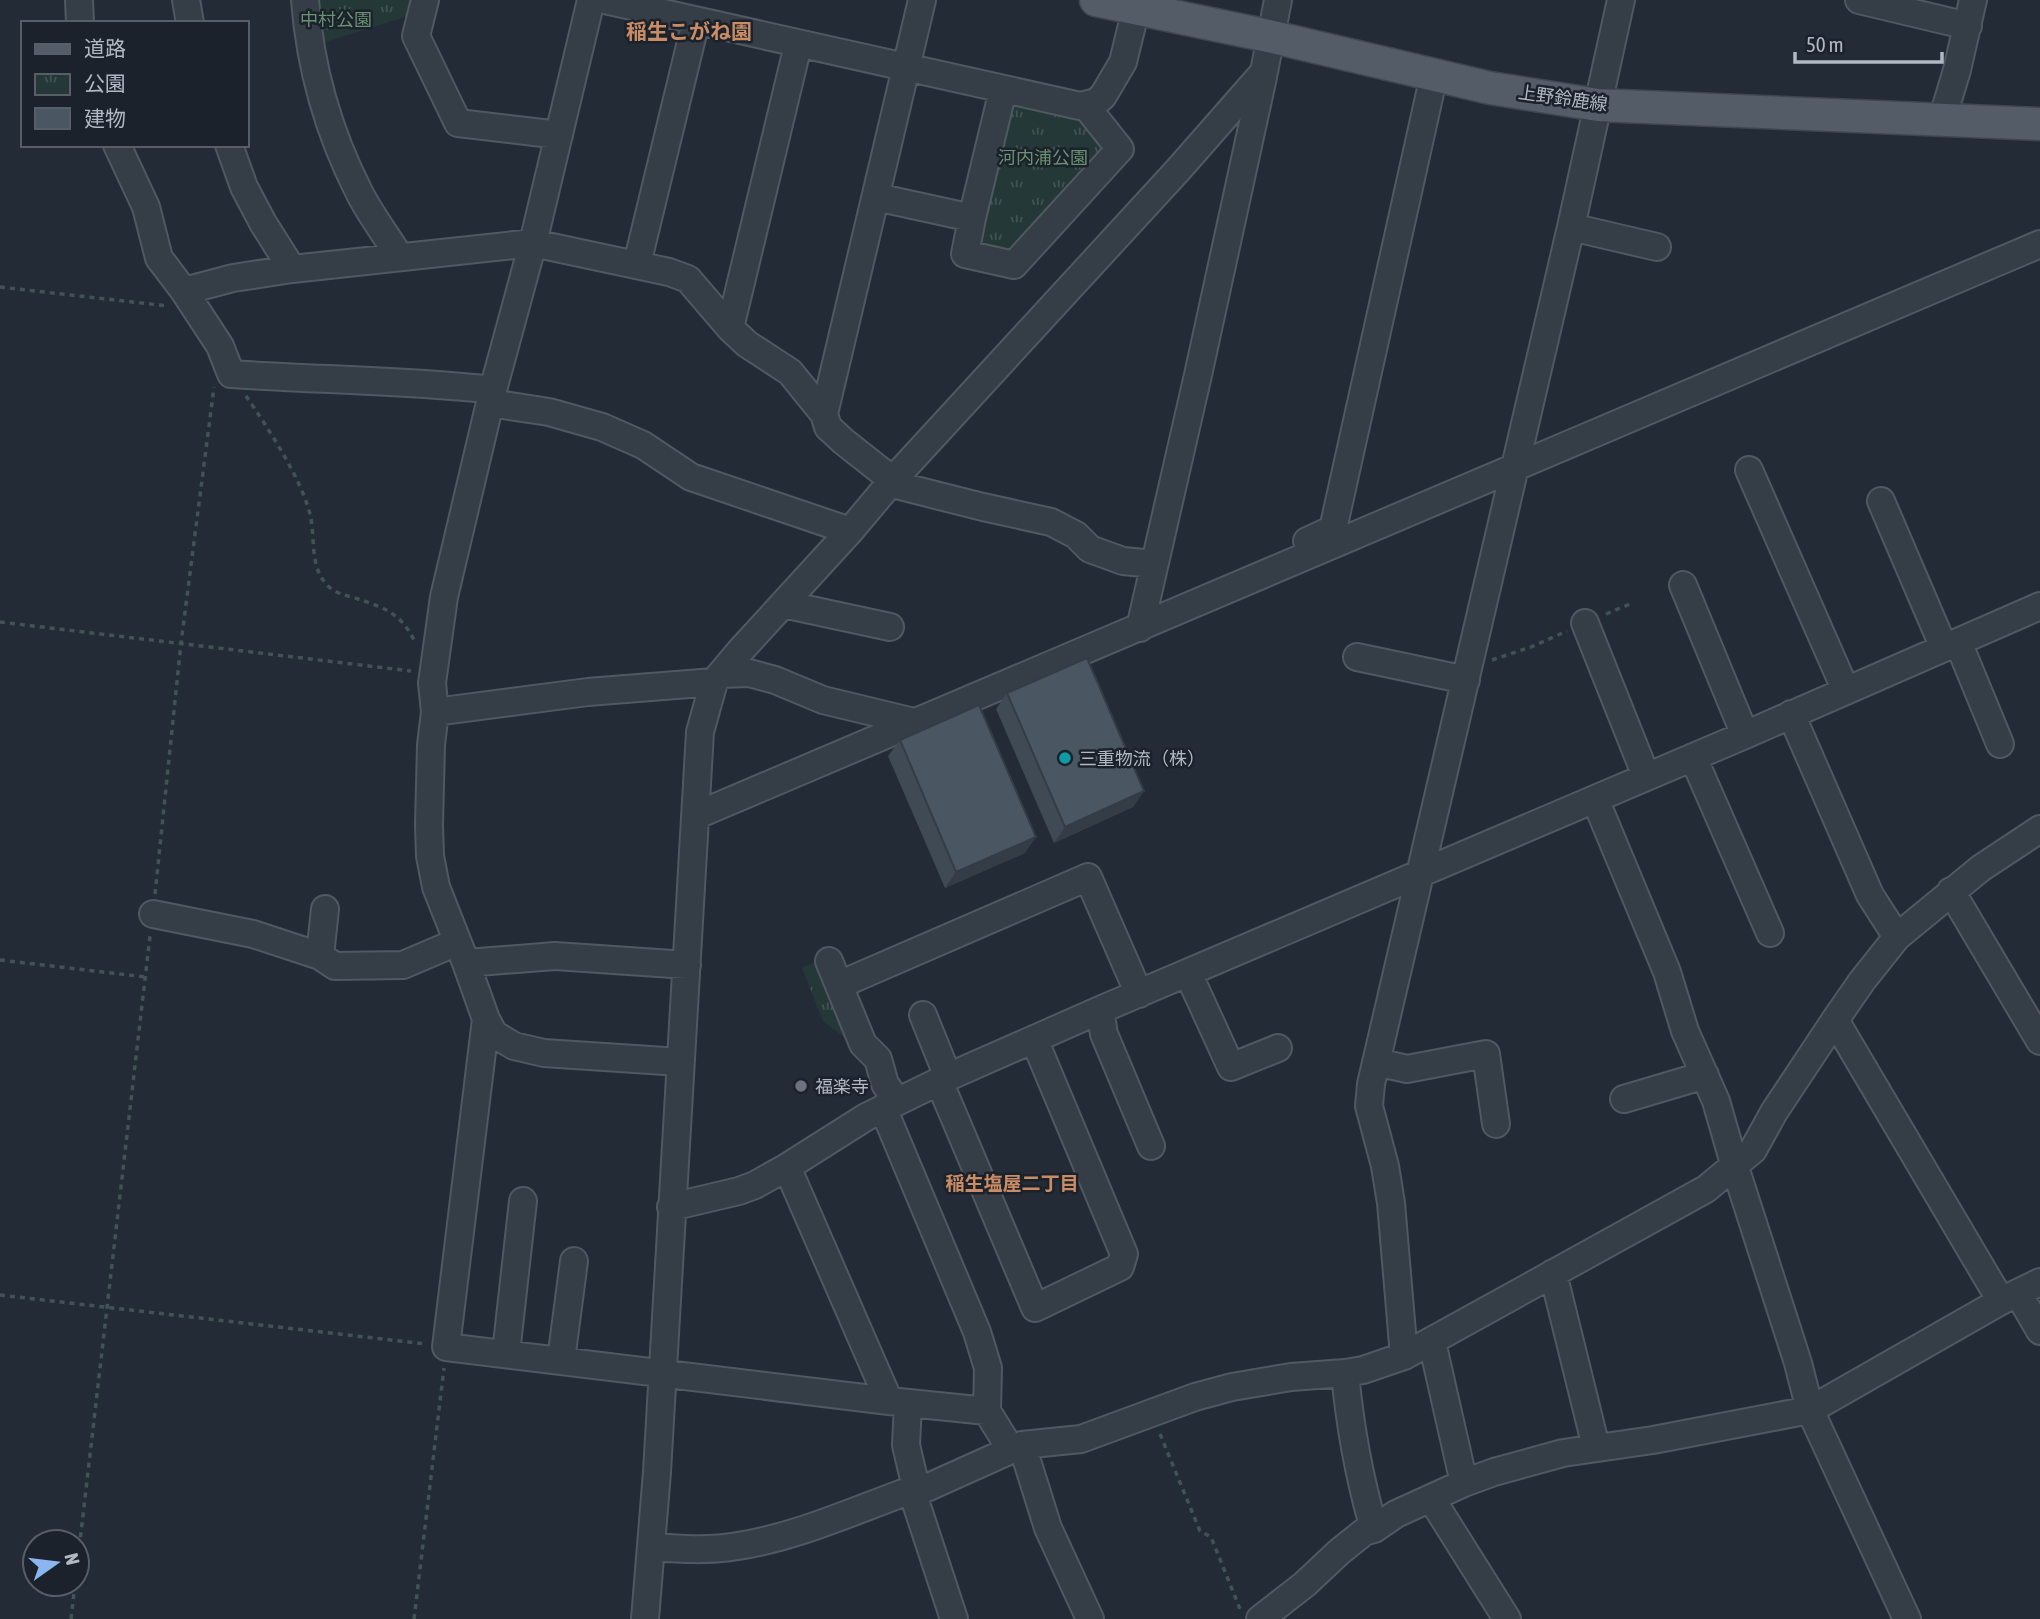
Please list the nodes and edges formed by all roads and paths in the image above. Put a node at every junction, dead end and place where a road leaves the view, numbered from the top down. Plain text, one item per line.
1 (79, 0) edge
2 (186, 0) edge
3 (305, 0) edge
4 (425, 0) edge
5 (592, 0) edge
6 (605, 0) edge
7 (922, 0) edge
8 (1096, 0) edge
9 (1278, 0) edge
10 (1620, 0) edge
11 (1859, 0) edge
12 (1136, 9) junction
13 (1970, 13) edge
14 (80, 21) edge
15 (190, 21) edge
16 (696, 21) junction
17 (1269, 36) junction
18 (798, 45) junction
19 (908, 68) junction
20 (1264, 72) junction
21 (1434, 75) junction
22 (1003, 90) junction
23 (1085, 105) junction
24 (1598, 105) junction
25 (1942, 120) junction
26 (2040, 124) edge
27 (559, 135) junction
28 (118, 147) edge
29 (230, 147) edge
30 (876, 197) junction
31 (972, 218) junction
32 (1571, 227) junction
33 (533, 243) junction
34 (2040, 244) edge
35 (1657, 247) dead end
36 (399, 256) junction
37 (637, 264) junction
38 (292, 269) junction
39 (0, 287) edge
40 (189, 300) junction
41 (730, 328) junction
42 (223, 380) junction
43 (491, 396) junction
44 (824, 414) junction
45 (1515, 468) junction
46 (1749, 470) dead end
47 (892, 481) junction
48 (1881, 501) dead end
49 (850, 531) junction
50 (1154, 564) junction
51 (1683, 585) dead end
52 (783, 604) junction
53 (1630, 604) dead end
54 (2040, 606) edge
55 (0, 622) edge
56 (1141, 622) junction
57 (1585, 623) junction
58 (890, 626) dead end
59 (181, 643) junction
60 (1951, 645) junction
61 (418, 647) dead end
62 (1357, 657) dead end
63 (1467, 674) junction
64 (718, 678) junction
65 (432, 684) junction
66 (1846, 691) junction
67 (435, 712) junction
68 (1791, 714) junction
69 (918, 723) junction
70 (1745, 735) junction
71 (2000, 744) dead end
72 (1693, 757) junction
73 (1646, 776) junction
74 (1595, 799) junction
75 (695, 816) junction
76 (2040, 829) edge
77 (1421, 874) junction
78 (1951, 891) junction
79 (325, 909) dead end
80 (153, 914) junction
81 (1770, 933) dead end
82 (1897, 937) junction
83 (462, 952) junction
84 (320, 956) junction
85 (0, 960) edge
86 (687, 965) junction
87 (1188, 973) junction
88 (146, 977) junction
89 (1139, 994) junction
90 (1100, 1010) junction
91 (923, 1015) dead end
92 (486, 1019) junction
93 (1835, 1020) junction
94 (1034, 1039) junction
95 (2040, 1041) edge
96 (1278, 1048) dead end
97 (680, 1062) junction
98 (1376, 1062) junction
99 (1705, 1075) junction
100 (943, 1079) junction
101 (1625, 1099) dead end
102 (890, 1105) junction
103 (1496, 1124) dead end
104 (1151, 1146) dead end
105 (787, 1167) junction
106 (1735, 1167) junction
107 (523, 1201) dead end
108 (671, 1207) junction
109 (574, 1261) dead end
110 (1553, 1273) junction
111 (2020, 1292) edge
112 (0, 1295) edge
113 (108, 1306) junction
114 (2040, 1331) edge
115 (1432, 1342) junction
116 (446, 1347) junction
117 (506, 1353) junction
118 (1404, 1356) junction
119 (561, 1360) junction
120 (661, 1373) junction
121 (1345, 1373) junction
122 (898, 1402) junction
123 (1810, 1410) junction
124 (987, 1411) junction
125 (1152, 1412) junction
126 (1017, 1447) junction
127 (1596, 1447) junction
128 (1464, 1483) junction
129 (915, 1493) junction
130 (1431, 1498) junction
131 (82, 1528) edge
132 (1374, 1529) junction
133 (651, 1547) junction
134 (73, 1598) edge
135 (71, 1619) edge
136 (414, 1619) edge
137 (645, 1619) edge
138 (954, 1619) edge
139 (1090, 1619) edge
140 (1244, 1619) edge
141 (1260, 1619) edge
142 (1507, 1619) edge
143 (1907, 1619) edge

1 - 14 street
2 - 15 street
3 - 36 street
4 - 27 street
5 - 27 street
6 - 16 street
7 - 19 street
8 - 12 main road, 上野鈴鹿線
9 - 17 street
10 - 24 street
11 - 13 street
12 - 17 main road, 上野鈴鹿線
12 - 23 street
13 - 25 street
16 - 18 street
16 - 37 street
17 - 20 street
17 - 21 main road, 上野鈴鹿線
18 - 19 street
18 - 41 street
19 - 22 street
19 - 30 street
20 - 47 street
20 - 50 street
21 - 24 main road, 上野鈴鹿線
21 - 56 street
22 - 23 street
22 - 31 street
23 - 31 street
24 - 25 main road, 上野鈴鹿線
24 - 32 street
25 - 26 main road, 上野鈴鹿線
27 - 33 street
28 - 40 street
29 - 38 street
30 - 31 street
30 - 44 street
32 - 35 street
32 - 45 street
33 - 36 street
33 - 37 street
33 - 43 street
34 - 45 street
36 - 38 street
37 - 41 street
38 - 40 street
39 - 40 path
40 - 42 street
41 - 44 street
42 - 43 street
42 - 59 path
42 - 61 path
43 - 49 street
43 - 65 street
44 - 47 street
45 - 56 street
45 - 63 street
46 - 66 street
47 - 49 street
47 - 50 street
48 - 60 street
49 - 52 street
50 - 56 street
51 - 70 street
52 - 58 street
52 - 64 street
53 - 57 path
54 - 60 street
55 - 59 path
56 - 69 street
57 - 63 path
57 - 73 street
59 - 65 path
59 - 80 path
60 - 66 street
60 - 71 street
62 - 63 street
63 - 77 street
64 - 67 street
64 - 69 street
64 - 75 street
65 - 67 street
66 - 68 street
67 - 83 street
68 - 70 street
68 - 82 street
69 - 75 street
70 - 72 street
72 - 73 street
72 - 81 street
73 - 74 street
74 - 77 street
74 - 99 street
75 - 86 street
76 - 78 street
77 - 87 street
77 - 98 street
78 - 82 street
78 - 95 street
79 - 84 street
80 - 84 street
80 - 88 path
82 - 93 street
83 - 84 street
83 - 86 street
83 - 92 street
85 - 88 path
86 - 97 street
87 - 89 street
87 - 96 street
88 - 113 path
89 - 90 street
89 - 102 street
90 - 94 street
90 - 104 street
91 - 100 street
92 - 97 street
92 - 116 street
93 - 106 street
93 - 111 street
94 - 100 street
94 - 100 street
97 - 108 street
98 - 103 street
98 - 118 street
99 - 101 street
99 - 106 street
100 - 102 street
102 - 105 street
102 - 124 street
105 - 108 street
105 - 122 street
106 - 110 street
106 - 123 street
107 - 117 street
108 - 120 street
109 - 119 street
110 - 115 street
110 - 127 street
111 - 114 street
111 - 123 street
112 - 113 path
113 - 116 path
113 - 131 path
115 - 118 street
115 - 128 street
116 - 117 street
116 - 136 path
117 - 119 street
118 - 121 street
119 - 120 street
120 - 122 street
120 - 133 street
121 - 125 street
121 - 132 street
122 - 124 street
122 - 129 street
123 - 127 street
123 - 143 street
124 - 126 street
125 - 126 street
125 - 140 path
126 - 129 street
126 - 139 street
127 - 128 street
128 - 130 street
129 - 133 street
129 - 138 street
130 - 132 street
130 - 142 street
132 - 141 street
133 - 137 street
134 - 135 path

